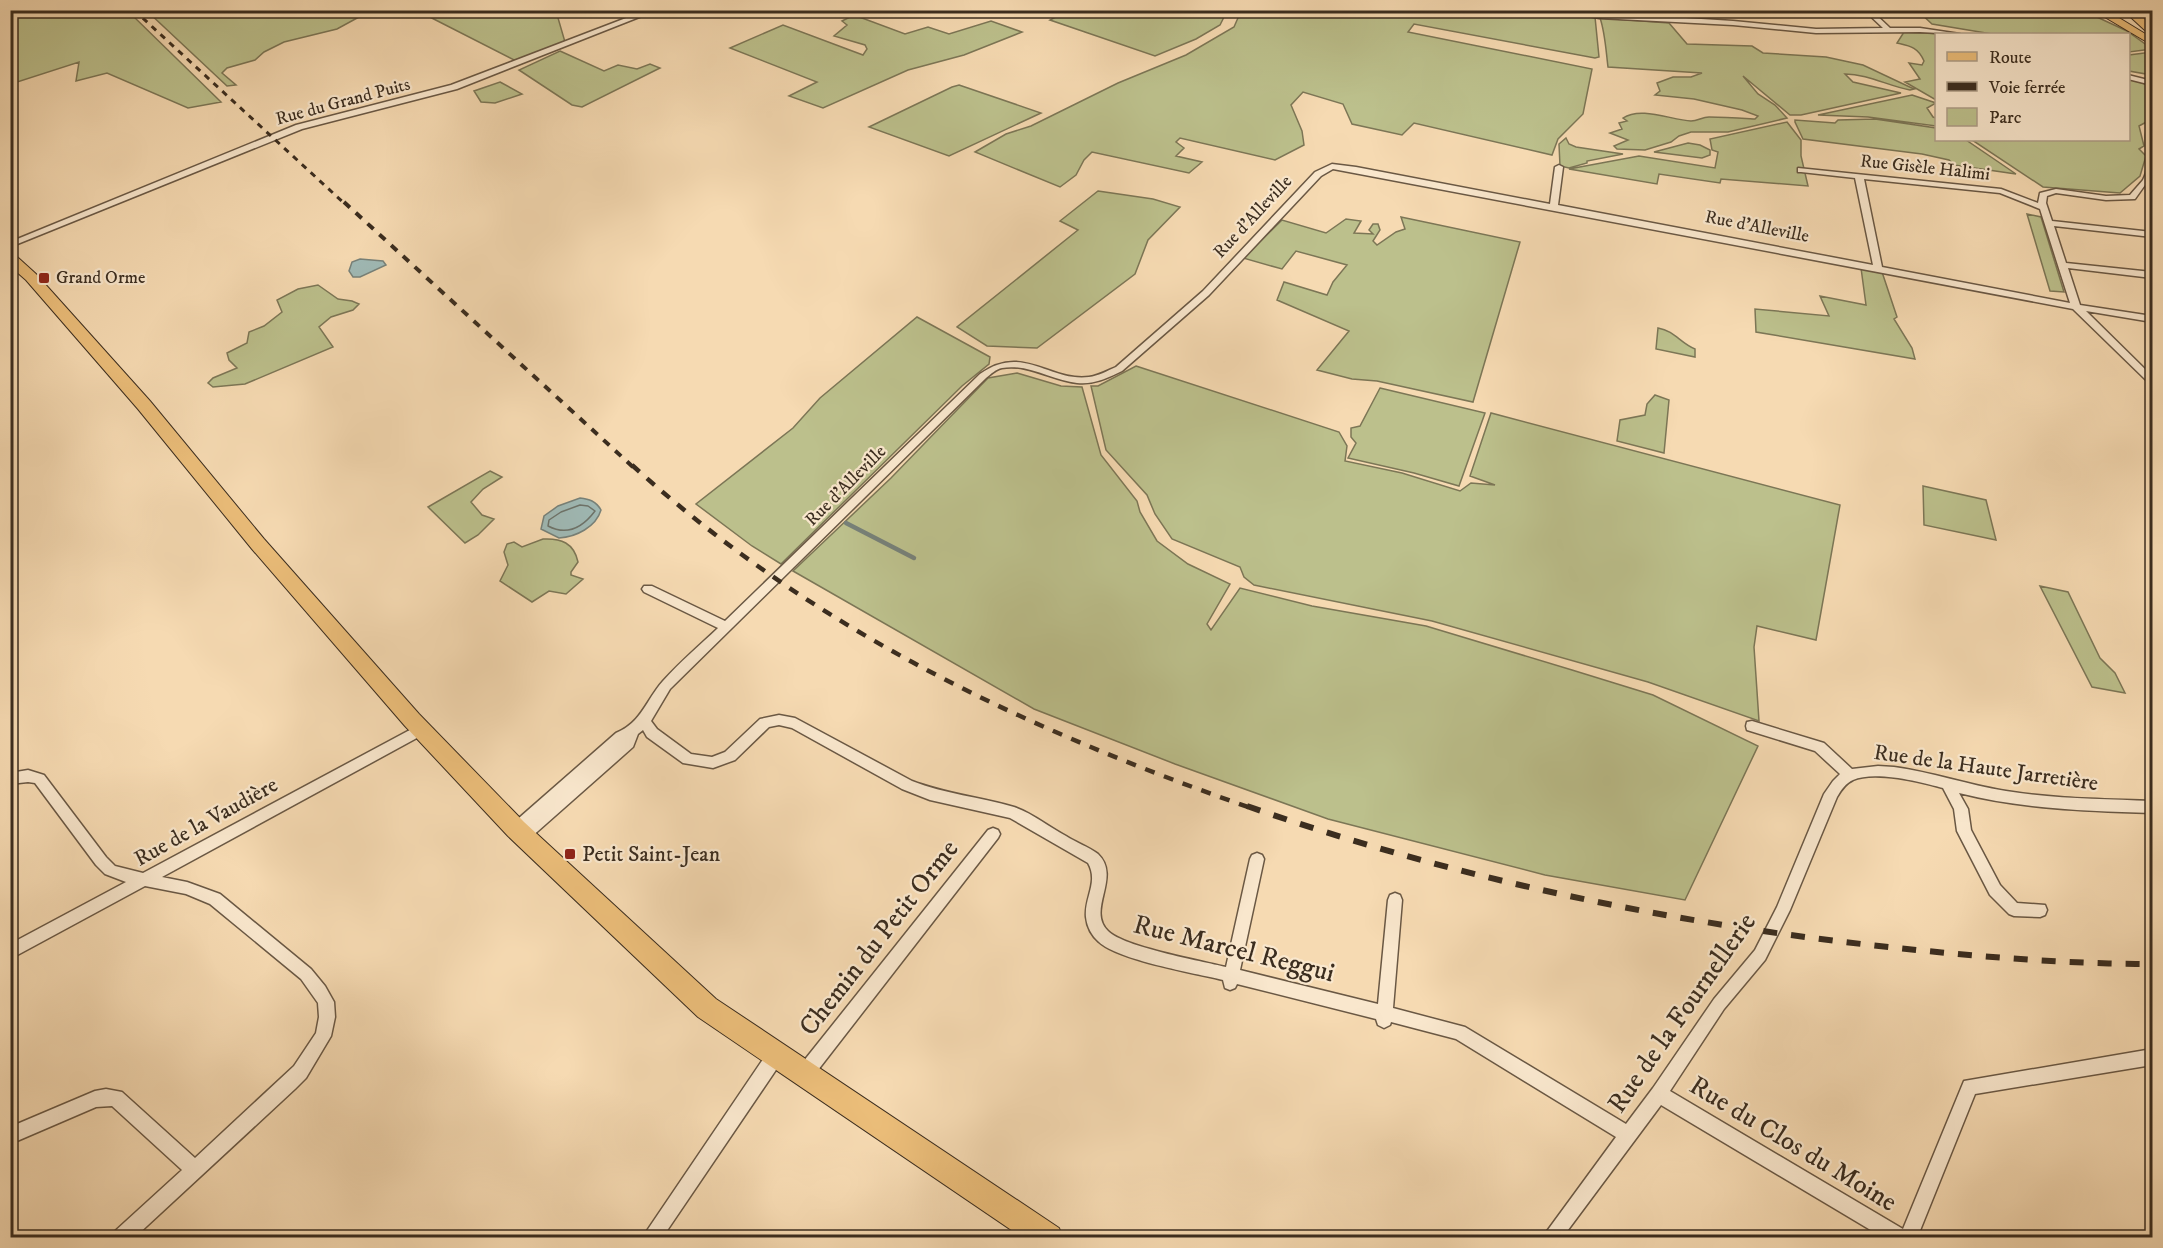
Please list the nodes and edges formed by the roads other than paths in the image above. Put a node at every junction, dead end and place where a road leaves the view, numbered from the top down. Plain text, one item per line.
1 (1562, 10) edge
2 (1867, 10) edge
3 (2098, 10) edge
4 (2128, 10) edge
5 (2138, 10) edge
6 (653, 11) edge
7 (2152, 22) edge
8 (1888, 30) junction
9 (2152, 31) edge
10 (1940, 33) edge
11 (2152, 42) edge
12 (2130, 78) edge
13 (2152, 83) edge
14 (2152, 123) edge
15 (1559, 167) dead end
16 (1801, 170) dead end
17 (1859, 176) junction
18 (1554, 206) junction
19 (2044, 208) junction
20 (2048, 223) junction
21 (2152, 234) edge
22 (10, 245) edge
23 (10, 258) edge
24 (2063, 265) junction
25 (1878, 268) junction
26 (2152, 275) edge
27 (2076, 307) junction
28 (2152, 319) edge
29 (2151, 381) edge
30 (648, 589) dead end
31 (727, 627) junction
32 (645, 723) junction
33 (1752, 726) dead end
34 (421, 729) junction
35 (1850, 775) junction
36 (10, 779) edge
37 (1948, 784) junction
38 (2152, 807) edge
39 (520, 832) junction
40 (993, 834) dead end
41 (1257, 859) dead end
42 (144, 880) junction
43 (1395, 900) dead end
44 (2040, 910) dead end
45 (10, 952) edge
46 (1231, 979) junction
47 (1384, 1017) junction
48 (776, 1055) junction
49 (2152, 1058) edge
50 (805, 1073) junction
51 (1659, 1094) junction
52 (1629, 1135) junction
53 (10, 1136) edge
54 (194, 1169) junction
55 (120, 1238) edge
56 (651, 1238) edge
57 (1049, 1238) edge
58 (1551, 1238) edge
59 (1901, 1238) edge
60 (1908, 1238) edge

1 - 8 street
2 - 8 street
3 - 11 main road
4 - 9 main road
5 - 7 main road
6 - 22 street, Rue du Grand Puits
8 - 10 street
12 - 13 street
14 - 19 street
15 - 18 street
16 - 17 street, Rue Gisèle Halimi
17 - 19 street, Rue Gisèle Halimi
17 - 25 street
18 - 25 street, Rue d'Alleville
18 - 31 street, Rue d'Alleville
19 - 20 street
20 - 21 street
20 - 24 street
23 - 34 main road
24 - 26 street
24 - 27 street
25 - 27 street, Rue d'Alleville
27 - 28 street, Rue d'Alleville
27 - 29 street
30 - 31 street
31 - 32 street, Rue d'Alleville
32 - 39 street, Rue d'Alleville
32 - 46 street, Rue Marcel Reggui
33 - 35 street
34 - 39 main road
34 - 42 street, Rue de la Vaudière
35 - 37 street, Rue de la Haute Jarretière
35 - 51 street, Rue de la Fournellerie
36 - 42 street
37 - 38 street, Rue de la Haute Jarretière
37 - 44 street
39 - 48 main road
40 - 50 street, Chemin du Petit Orme
41 - 46 street
42 - 45 street, Rue de la Vaudière
42 - 54 street
43 - 47 street
46 - 47 street, Rue Marcel Reggui
47 - 52 street, Rue Marcel Reggui
48 - 50 main road
48 - 56 street
49 - 60 street
50 - 57 main road
51 - 52 street, Rue de la Fournellerie
51 - 59 street, Rue du Clos du Moine
52 - 58 street, Rue de la Fournellerie
53 - 54 street
54 - 55 street

